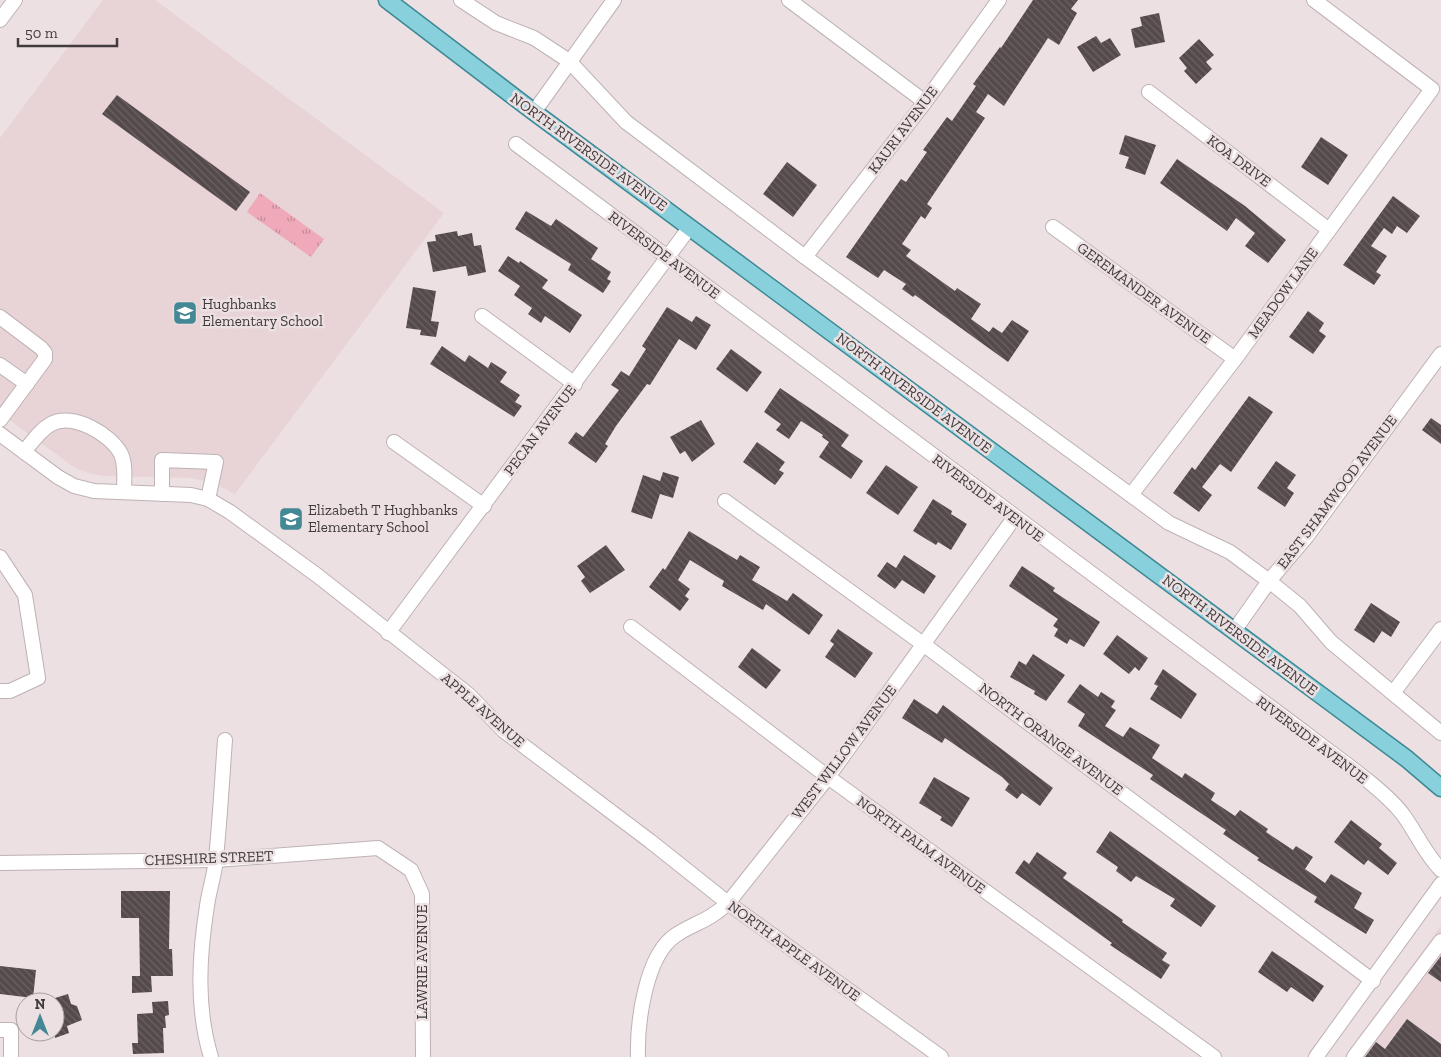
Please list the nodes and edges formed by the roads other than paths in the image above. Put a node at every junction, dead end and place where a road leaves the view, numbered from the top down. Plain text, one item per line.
1 (15, 0) edge
2 (387, 0) edge
3 (461, 0) edge
4 (614, 0) edge
5 (789, 0) edge
6 (999, 0) edge
7 (1314, 0) edge
8 (0, 20) edge
9 (569, 61) junction
10 (1149, 92) dead end
11 (925, 102) junction
12 (534, 112) junction
13 (516, 144) dead end
14 (690, 227) junction
15 (1053, 227) dead end
16 (1329, 230) junction
17 (805, 257) junction
18 (668, 258) junction
19 (482, 316) dead end
20 (0, 317) edge
21 (1441, 354) edge
22 (1235, 359) junction
23 (0, 364) edge
24 (27, 384) junction
25 (575, 384) junction
26 (0, 420) edge
27 (0, 434) edge
28 (394, 442) dead end
29 (24, 452) junction
30 (124, 492) junction
31 (162, 494) junction
32 (1131, 495) junction
33 (208, 499) junction
34 (725, 501) dead end
35 (484, 506) junction
36 (1014, 518) junction
37 (0, 557) edge
38 (1269, 581) junction
39 (632, 627) dead end
40 (1441, 629) edge
41 (1234, 631) junction
42 (388, 633) junction
43 (923, 644) junction
44 (0, 691) edge
45 (1393, 693) junction
46 (1441, 733) edge
47 (225, 740) dead end
48 (828, 778) junction
49 (1441, 788) edge
50 (650, 841) joint
51 (216, 860) junction
52 (0, 863) edge
53 (411, 870) joint
54 (1441, 870) edge
55 (1441, 884) edge
56 (728, 903) junction
57 (1441, 941) edge
58 (1373, 981) junction
59 (5, 1030) edge
60 (11, 1057) edge
61 (211, 1057) edge
62 (423, 1057) edge
63 (638, 1057) edge
64 (942, 1057) edge
65 (1214, 1057) edge
66 (1316, 1057) edge
67 (1354, 1057) edge

1 - 8 street
2 - 12 main road, NORTH RIVERSIDE AVENUE
3 - 9 street
4 - 9 street
5 - 11 street
6 - 11 street, KAURI AVENUE
7 - 16 street, MEADOW LANE
9 - 12 street
9 - 17 street
10 - 16 street, KOA DRIVE
11 - 17 street, KAURI AVENUE
12 - 14 main road, NORTH RIVERSIDE AVENUE
13 - 18 street, RIVERSIDE AVENUE
14 - 18 street, PECAN AVENUE
14 - 41 main road, NORTH RIVERSIDE AVENUE
15 - 22 street, GEREMANDER AVENUE
16 - 22 street, MEADOW LANE
17 - 32 street
18 - 25 street, PECAN AVENUE
18 - 36 street, RIVERSIDE AVENUE
19 - 25 street
20 - 24 street
21 - 38 street, EAST SHAMWOOD AVENUE
22 - 32 street, MEADOW LANE
23 - 24 street
24 - 26 street
25 - 35 street, PECAN AVENUE
27 - 29 street
28 - 35 street
29 - 30 street
29 - 30 street
30 - 31 street
31 - 33 street
31 - 33 street
32 - 38 street
33 - 42 street, APPLE AVENUE
34 - 43 street, NORTH ORANGE AVENUE
35 - 42 street, PECAN AVENUE
36 - 43 street, WEST WILLOW AVENUE
36 - 54 street, RIVERSIDE AVENUE
37 - 44 street
38 - 41 street, EAST SHAMWOOD AVENUE
38 - 45 street
39 - 48 street, NORTH PALM AVENUE
40 - 45 street
41 - 49 main road, NORTH RIVERSIDE AVENUE
42 - 50 street, APPLE AVENUE
43 - 48 street, WEST WILLOW AVENUE
43 - 58 street, NORTH ORANGE AVENUE
45 - 46 street
47 - 51 street
48 - 56 street, WEST WILLOW AVENUE
48 - 65 street, NORTH PALM AVENUE
50 - 56 street, NORTH APPLE AVENUE
51 - 52 street, CHESHIRE STREET
51 - 53 street, CHESHIRE STREET
51 - 61 street
53 - 62 street, LAWRIE AVENUE
55 - 58 street
56 - 63 street, WEST WILLOW AVENUE
56 - 64 street, NORTH APPLE AVENUE
57 - 67 street
58 - 66 street
59 - 60 street

